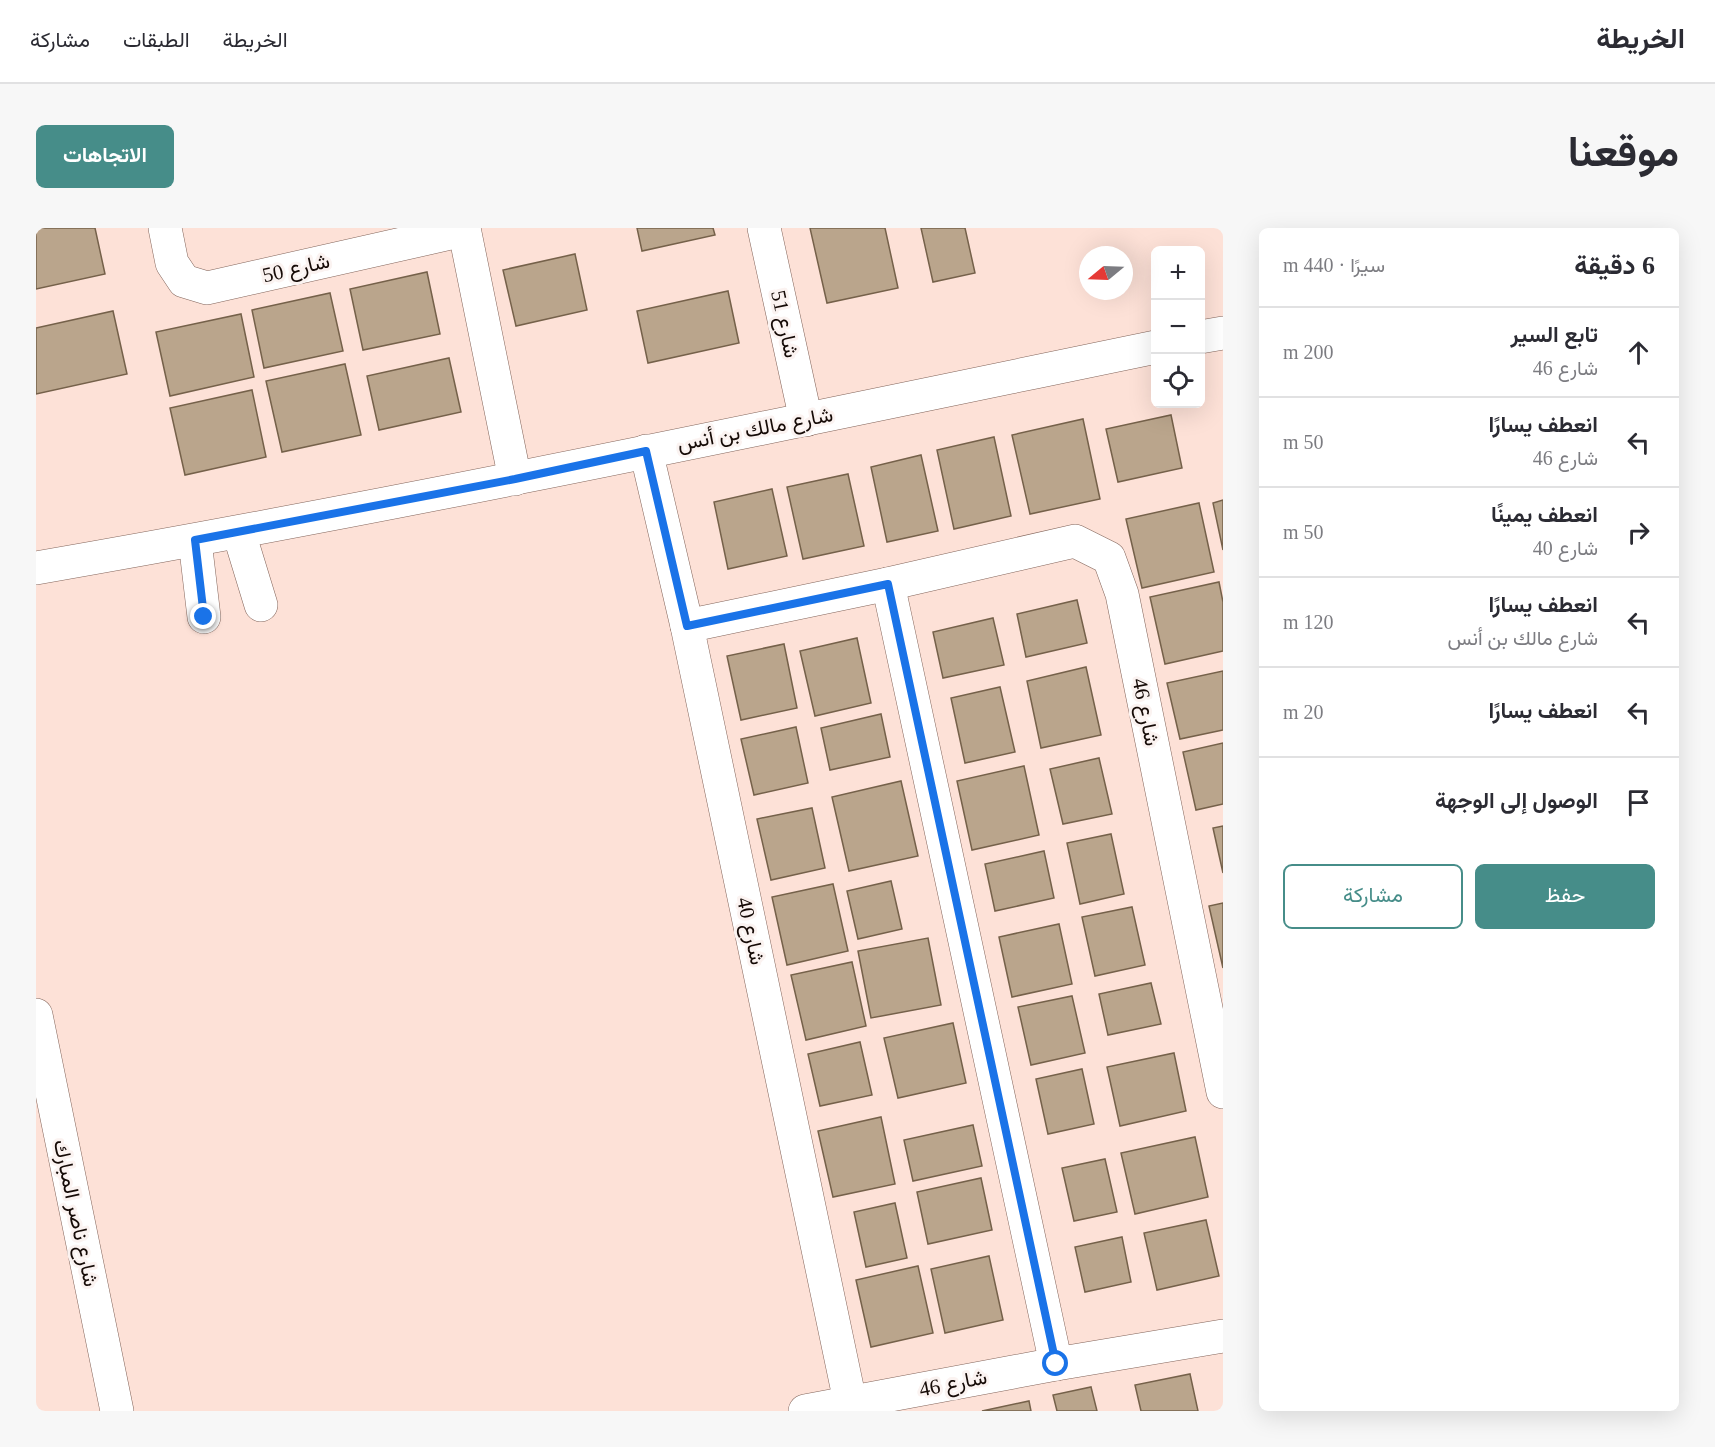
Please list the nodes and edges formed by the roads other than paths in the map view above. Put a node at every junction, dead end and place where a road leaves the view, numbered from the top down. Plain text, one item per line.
1 (165, 228) edge
2 (764, 228) edge
3 (464, 229) edge
4 (1223, 333) edge
5 (1205, 336) edge
6 (1151, 348) edge
7 (806, 420) junction
8 (646, 451) junction
9 (515, 479) junction
10 (239, 532) junction
11 (195, 540) junction
12 (36, 568) edge
13 (888, 584) junction
14 (261, 605) dead end
15 (204, 617) dead end
16 (687, 626) junction
17 (36, 1016) edge
18 (1223, 1092) edge
19 (36, 1095) edge
20 (58, 1128) junction
21 (1223, 1336) edge
22 (1056, 1364) junction
23 (851, 1407) edge
24 (117, 1411) edge
25 (805, 1411) edge

1 - 3 street, شارع 50
2 - 7 street, شارع 51
3 - 9 street, شارع 50
4 - 5 street
6 - 7 street, شارع مالك بن أنس
7 - 8 street, شارع مالك بن أنس
8 - 9 street, شارع مالك بن أنس
8 - 16 street, شارع 40
9 - 10 street, شارع مالك بن أنس
10 - 11 street, شارع مالك بن أنس
10 - 14 street
11 - 12 street, شارع مالك بن أنس
11 - 15 street
13 - 16 street, شارع 46
13 - 18 street, شارع 46
13 - 22 street
16 - 23 street, شارع 40
17 - 20 street, شارع ناصر المبارك
19 - 20 street
20 - 24 street, شارع ناصر المبارك
21 - 22 street, شارع 46
22 - 23 street, شارع 46
23 - 25 street, شارع 46

